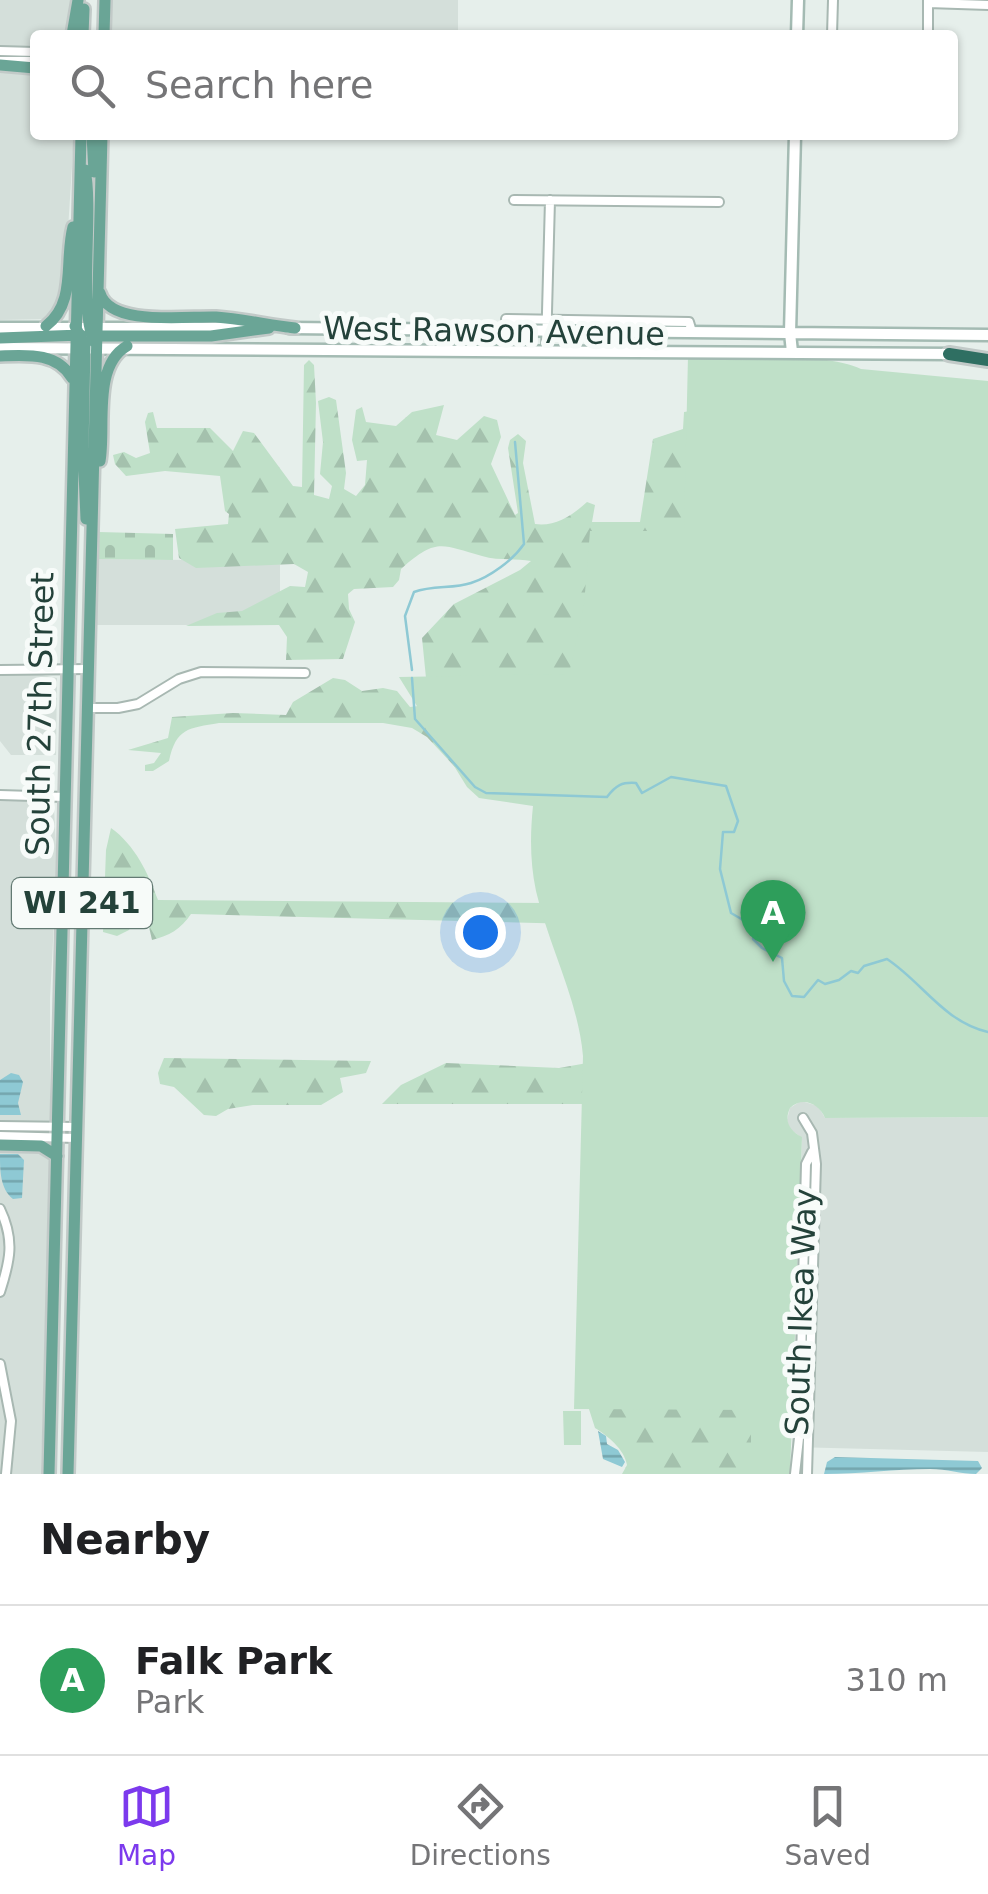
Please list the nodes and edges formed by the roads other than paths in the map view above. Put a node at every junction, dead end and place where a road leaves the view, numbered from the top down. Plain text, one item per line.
1 (81, 0) edge
2 (105, 0) edge
3 (798, 0) edge
4 (833, 0) edge
5 (928, 2) edge
6 (988, 5) edge
7 (73, 30) edge
8 (84, 30) edge
9 (104, 30) edge
10 (797, 30) edge
11 (832, 30) edge
12 (928, 30) edge
13 (0, 51) edge
14 (30, 52) edge
15 (0, 63) edge
16 (30, 64) edge
17 (82, 140) edge
18 (92, 140) edge
19 (102, 140) edge
20 (794, 140) edge
21 (81, 156) junction
22 (514, 200) dead end
23 (550, 200) junction
24 (100, 201) junction
25 (719, 202) dead end
26 (78, 208) junction
27 (99, 291) junction
28 (506, 319) dead end
29 (547, 319) junction
30 (46, 326) junction
31 (0, 328) edge
32 (270, 328) joint
33 (294, 328) junction
34 (368, 332) junction
35 (546, 332) junction
36 (692, 332) junction
37 (790, 333) junction
38 (988, 335) edge
39 (86, 336) junction
40 (0, 338) edge
41 (127, 346) junction
42 (0, 348) edge
43 (367, 348) junction
44 (546, 349) junction
45 (792, 352) junction
46 (949, 354) joint
47 (0, 356) edge
48 (988, 357) edge
49 (74, 382) junction
50 (94, 500) junction
51 (91, 554) junction
52 (68, 669) junction
53 (88, 669) junction
54 (0, 670) edge
55 (305, 673) dead end
56 (87, 708) junction
57 (0, 796) edge
58 (66, 797) junction
59 (803, 1118) dead end
60 (0, 1126) edge
61 (57, 1132) junction
62 (76, 1132) junction
63 (0, 1136) edge
64 (0, 1145) edge
65 (812, 1152) junction
66 (56, 1156) junction
67 (0, 1209) edge
68 (0, 1292) edge
69 (0, 1364) edge
70 (6, 1474) edge
71 (49, 1474) edge
72 (68, 1474) edge
73 (795, 1474) edge
74 (808, 1474) edge

1 - 7 main road
1 - 8 main road
2 - 9 main road
3 - 10 main road
4 - 11 street
5 - 6 street
5 - 12 street
13 - 14 street
15 - 16 main road
17 - 21 main road, South 27th Street / WI 241
18 - 24 main road
19 - 24 main road, South 27th Street / WI 241
20 - 37 main road
21 - 26 main road, South 27th Street / WI 241
21 - 39 main road
22 - 23 street
23 - 25 street
23 - 29 street
24 - 27 main road, South 27th Street / WI 241
26 - 30 main road
26 - 39 main road, South 27th Street / WI 241
27 - 33 main road
27 - 39 main road, South 27th Street / WI 241
28 - 29 street
29 - 35 street
29 - 36 street
30 - 31 main road, West Rawson Avenue
30 - 39 main road, West Rawson Avenue
32 - 33 main road, West Rawson Avenue
32 - 39 main road
33 - 34 main road, West Rawson Avenue
34 - 35 main road, West Rawson Avenue
34 - 43 main road
35 - 36 main road, West Rawson Avenue
35 - 44 street
36 - 37 main road, West Rawson Avenue
37 - 38 main road, West Rawson Avenue
37 - 45 main road
39 - 40 main road
39 - 41 main road, West Rawson Avenue
39 - 42 main road, West Rawson Avenue
39 - 49 main road, South 27th Street / WI 241
39 - 50 main road, South 27th Street / WI 241
39 - 51 main road
41 - 43 main road, West Rawson Avenue
41 - 50 main road
43 - 44 main road, West Rawson Avenue
44 - 45 main road, West Rawson Avenue
45 - 46 main road, West Rawson Avenue
46 - 48 highway
47 - 49 main road
49 - 52 main road, South 27th Street / WI 241
50 - 51 main road, South 27th Street / WI 241
51 - 53 main road, South 27th Street / WI 241
52 - 53 street
52 - 54 street
52 - 58 main road, South 27th Street / WI 241
53 - 56 main road, South 27th Street / WI 241
55 - 56 street
56 - 62 main road, South 27th Street / WI 241
57 - 58 street
58 - 61 main road, South 27th Street / WI 241
59 - 65 street, South Ikea Way
60 - 61 street
61 - 62 street
61 - 63 street
61 - 66 main road, South 27th Street / WI 241
62 - 72 main road, South 27th Street / WI 241
64 - 66 main road
65 - 73 street, South Ikea Way
65 - 74 street, South Ikea Way
66 - 71 main road, South 27th Street / WI 241
67 - 68 street
69 - 70 street

